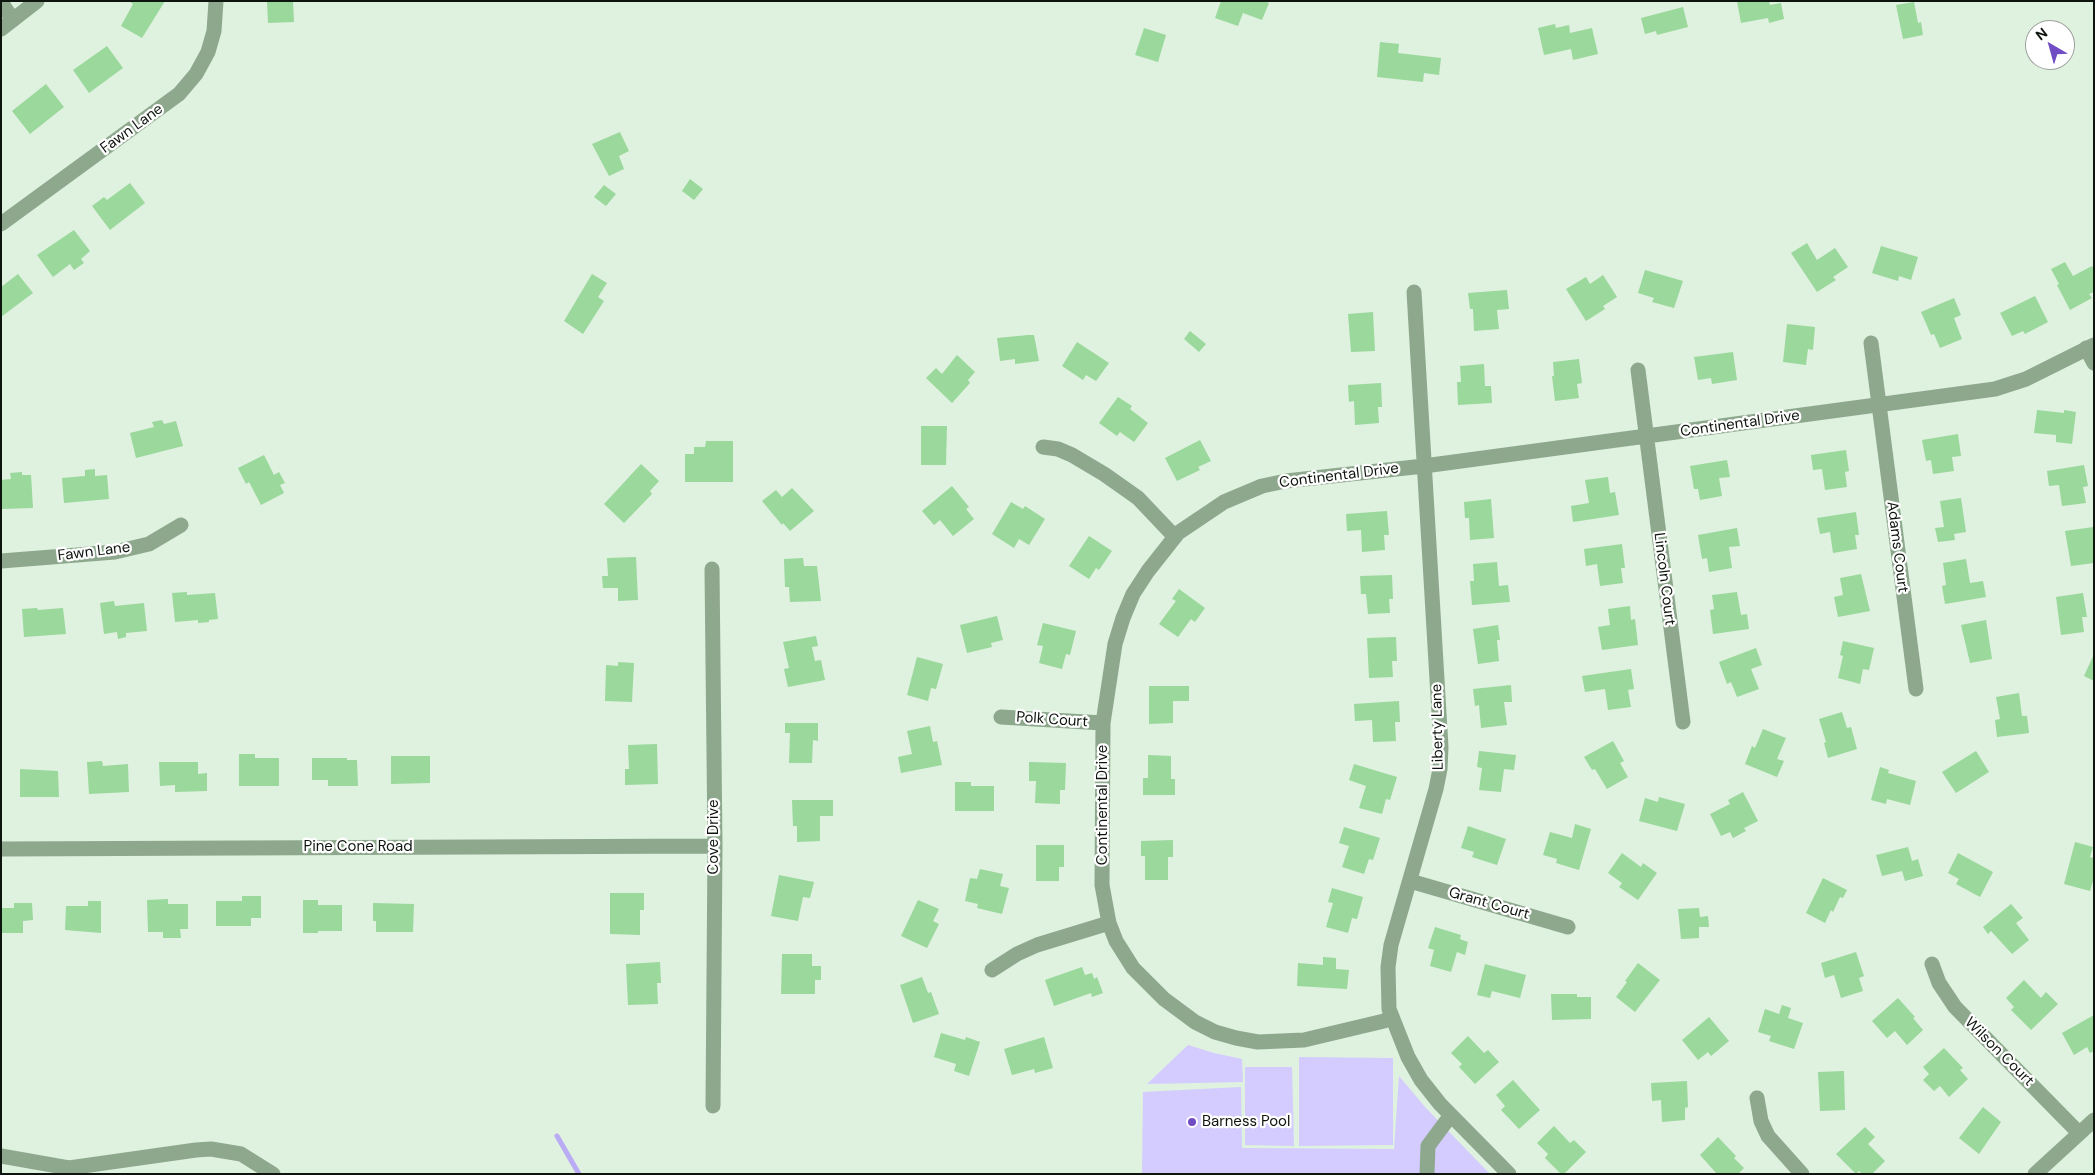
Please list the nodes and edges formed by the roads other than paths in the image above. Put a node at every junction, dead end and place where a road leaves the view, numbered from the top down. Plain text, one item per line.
1 (37, 1) edge
2 (216, 1) edge
3 (1, 2) edge
4 (7, 24) edge
5 (1, 224) edge
6 (1414, 292) dead end
7 (1871, 343) dead end
8 (2090, 347) edge
9 (2094, 363) edge
10 (1638, 370) dead end
11 (1879, 406) junction
12 (1646, 436) junction
13 (1043, 447) dead end
14 (1424, 466) junction
15 (181, 524) dead end
16 (1175, 537) junction
17 (1, 561) edge
18 (712, 568) dead end
19 (1916, 689) dead end
20 (1001, 717) dead end
21 (1683, 722) dead end
22 (1103, 723) junction
23 (714, 846) junction
24 (1, 848) edge
25 (1410, 881) junction
26 (1109, 923) junction
27 (1568, 927) dead end
28 (1932, 964) dead end
29 (992, 970) dead end
30 (1391, 1017) junction
31 (1757, 1098) dead end
32 (713, 1106) dead end
33 (1450, 1115) junction
34 (2094, 1120) edge
35 (2078, 1132) junction
36 (1, 1156) edge
37 (48, 1170) edge
38 (273, 1174) edge
39 (1426, 1174) edge
40 (1508, 1174) edge
41 (1802, 1174) edge
42 (2035, 1174) edge

1 - 4 street
2 - 5 street, Fawn Lane
3 - 4 street
6 - 14 street, Liberty Lane
7 - 11 street, Adams Court
8 - 9 street
8 - 11 street, Continental Drive
10 - 12 street, Lincoln Court
11 - 12 street, Continental Drive
11 - 19 street, Adams Court
12 - 14 street, Continental Drive
12 - 21 street, Lincoln Court
13 - 16 street
14 - 16 street, Continental Drive
14 - 25 street, Liberty Lane
15 - 17 street, Fawn Lane
16 - 22 street, Continental Drive
18 - 23 street, Cove Drive
20 - 22 street, Polk Court
22 - 26 street, Continental Drive
23 - 24 street, Pine Cone Road
23 - 32 street, Cove Drive
25 - 27 street, Grant Court
25 - 30 street, Liberty Lane
26 - 29 street
26 - 30 street, Continental Drive
28 - 35 street, Wilson Court
30 - 33 street, Liberty Lane
31 - 41 street
33 - 39 street
33 - 40 street, Liberty Lane
34 - 35 street
35 - 42 street
36 - 37 street
37 - 38 street

